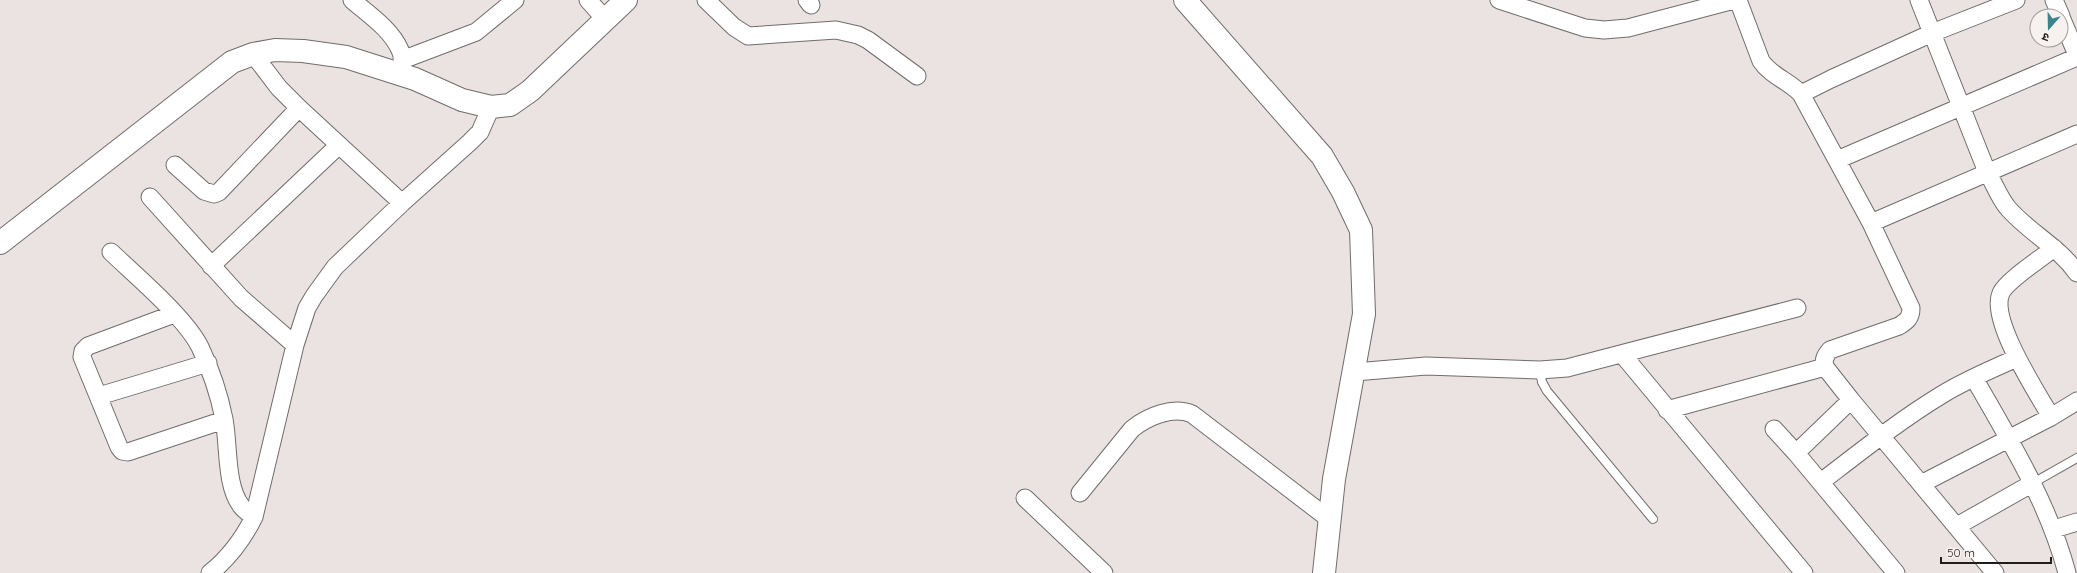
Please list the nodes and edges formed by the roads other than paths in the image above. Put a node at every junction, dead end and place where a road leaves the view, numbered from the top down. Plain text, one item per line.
1 (352, 0) edge
2 (515, 0) edge
3 (588, 0) edge
4 (626, 0) edge
5 (706, 0) edge
6 (1185, 0) edge
7 (1499, 0) edge
8 (1734, 0) edge
9 (1738, 0) edge
10 (1919, 0) edge
11 (2016, 0) edge
12 (605, 19) junction
13 (1932, 33) junction
14 (2069, 36) edge
15 (252, 54) junction
16 (2077, 56) edge
17 (403, 68) junction
18 (917, 76) dead end
19 (1801, 94) junction
20 (1961, 106) junction
21 (491, 107) junction
22 (299, 108) junction
23 (2077, 134) edge
24 (339, 145) junction
25 (1837, 160) junction
26 (175, 165) dead end
27 (1987, 172) junction
28 (150, 196) dead end
29 (402, 203) junction
30 (1871, 223) junction
31 (0, 243) edge
32 (2054, 248) junction
33 (111, 252) dead end
34 (211, 266) junction
35 (2077, 273) edge
36 (1797, 308) dead end
37 (174, 314) junction
38 (296, 345) junction
39 (1622, 354) junction
40 (2017, 358) junction
41 (208, 363) junction
42 (1825, 367) junction
43 (1540, 370) junction
44 (1355, 372) junction
45 (1974, 378) junction
46 (99, 396) junction
47 (1851, 400) junction
48 (2077, 401) edge
49 (1667, 410) junction
50 (2051, 417) junction
51 (224, 420) junction
52 (1774, 429) dead end
53 (1881, 436) junction
54 (2008, 438) junction
55 (1796, 453) junction
56 (2077, 458) edge
57 (1821, 482) junction
58 (2033, 482) junction
59 (1922, 484) junction
60 (1080, 493) dead end
61 (1025, 498) dead end
62 (254, 517) junction
63 (1329, 519) junction
64 (1653, 519) dead end
65 (2077, 522) edge
66 (1957, 526) junction
67 (2054, 529) junction
68 (210, 573) edge
69 (1104, 573) edge
70 (1324, 573) edge
71 (1803, 573) edge
72 (1896, 573) edge
73 (1995, 573) edge
74 (2067, 573) edge

1 - 17 street
2 - 17 street
3 - 12 street
4 - 12 street
5 - 18 street
6 - 44 street
7 - 8 street
9 - 19 street
10 - 13 street
11 - 13 street
12 - 21 street
13 - 19 street
13 - 20 street
14 - 16 street
15 - 17 street
15 - 22 street
15 - 31 street
16 - 20 street
17 - 21 street
19 - 25 street
20 - 25 street
20 - 27 street
21 - 29 street
22 - 24 street
22 - 26 street
23 - 27 street
24 - 29 street
24 - 34 street
25 - 30 street
27 - 30 street
27 - 32 street
28 - 34 street
29 - 38 street
30 - 42 street
32 - 35 street
32 - 40 street
33 - 37 street
34 - 38 street
36 - 39 street
37 - 41 street
37 - 46 street
38 - 62 street
39 - 43 street
39 - 49 street
40 - 45 street
40 - 50 street
41 - 46 street
41 - 51 street
42 - 47 street
42 - 49 street
43 - 44 street
43 - 64 lane
44 - 63 street
45 - 53 street
45 - 54 street
46 - 51 street
47 - 53 street
47 - 55 street
48 - 50 street
49 - 71 street
50 - 54 street
51 - 62 street
52 - 55 street
53 - 57 street
53 - 59 street
54 - 58 street
54 - 59 street
55 - 57 street
56 - 58 lane
57 - 72 street
58 - 66 street
58 - 67 street
59 - 66 street
60 - 63 street
61 - 69 street
62 - 68 street
63 - 70 street
65 - 67 street
66 - 73 street
67 - 74 street

